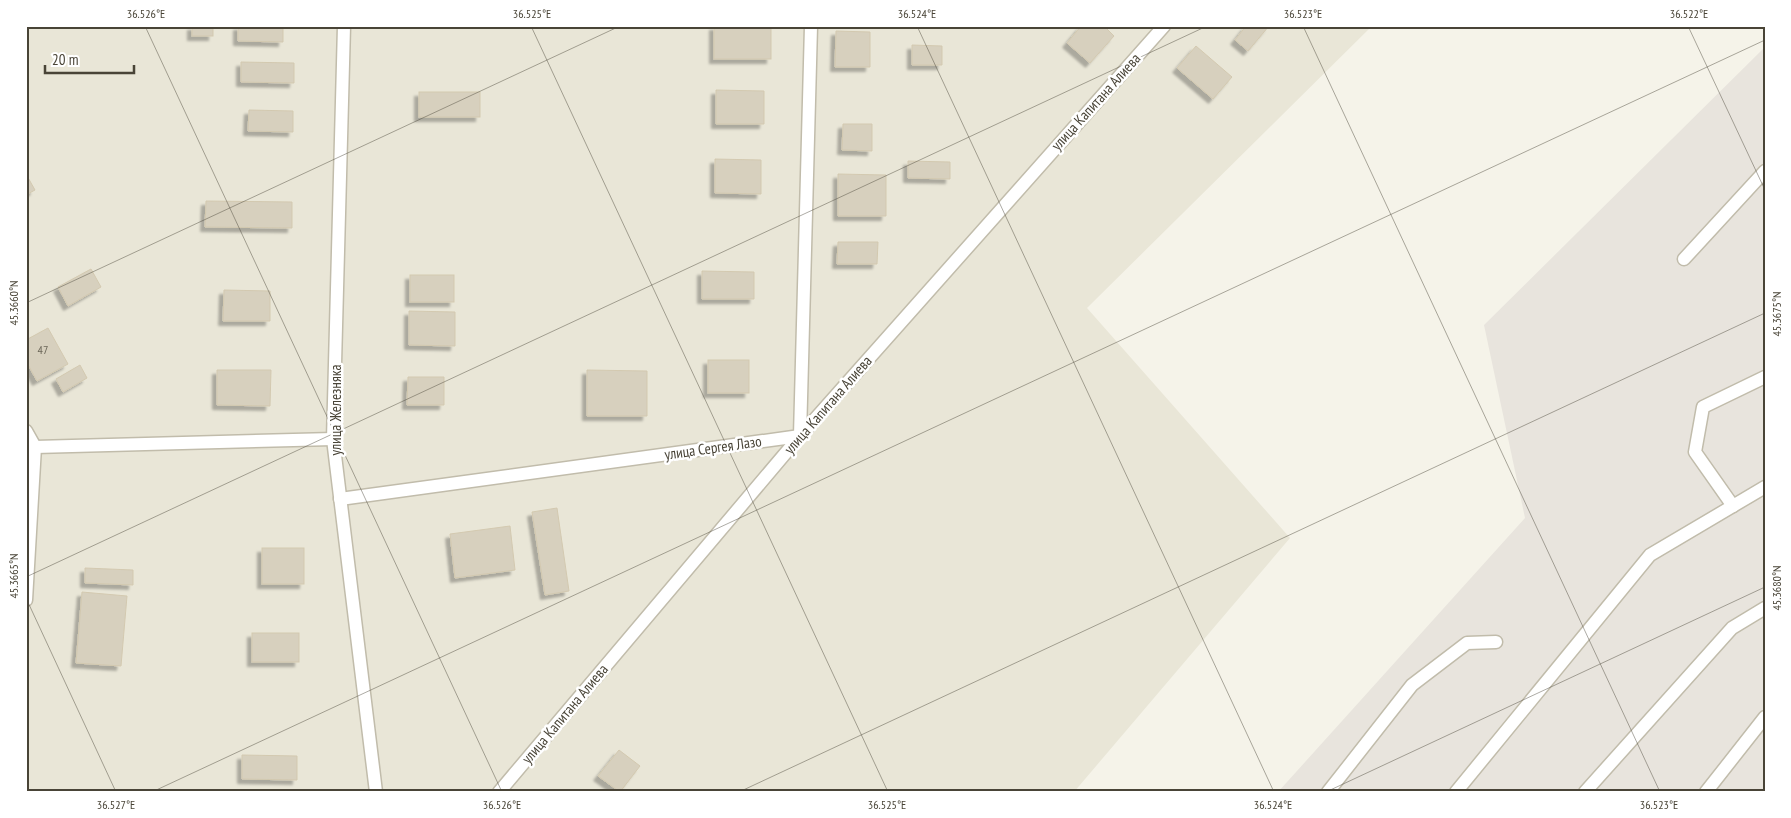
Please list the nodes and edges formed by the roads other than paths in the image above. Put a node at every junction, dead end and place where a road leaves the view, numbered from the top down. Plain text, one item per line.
1 (344, 26) edge
2 (811, 26) edge
3 (1164, 26) edge
4 (1765, 171) edge
5 (1684, 259) dead end
6 (1765, 376) edge
7 (26, 431) edge
8 (800, 436) junction
9 (333, 439) junction
10 (35, 447) junction
11 (1765, 487) edge
12 (340, 498) junction
13 (1733, 506) junction
14 (26, 600) edge
15 (1765, 608) edge
16 (1496, 642) dead end
17 (1765, 717) edge
18 (376, 792) edge
19 (499, 792) edge
20 (1328, 792) edge
21 (1456, 792) edge
22 (1585, 792) edge
23 (1706, 792) edge

1 - 9 lane, улица Железняка
2 - 8 lane
3 - 8 lane, улица Капитана Алиева
4 - 5 lane
6 - 13 lane
7 - 10 lane
8 - 12 lane, улица Сергея Лазо
8 - 19 lane, улица Капитана Алиева
9 - 10 lane
9 - 12 lane, улица Железняка
10 - 14 lane
11 - 13 lane
12 - 18 lane, улица Железняка
13 - 21 lane
15 - 22 lane
16 - 20 lane
17 - 23 lane

